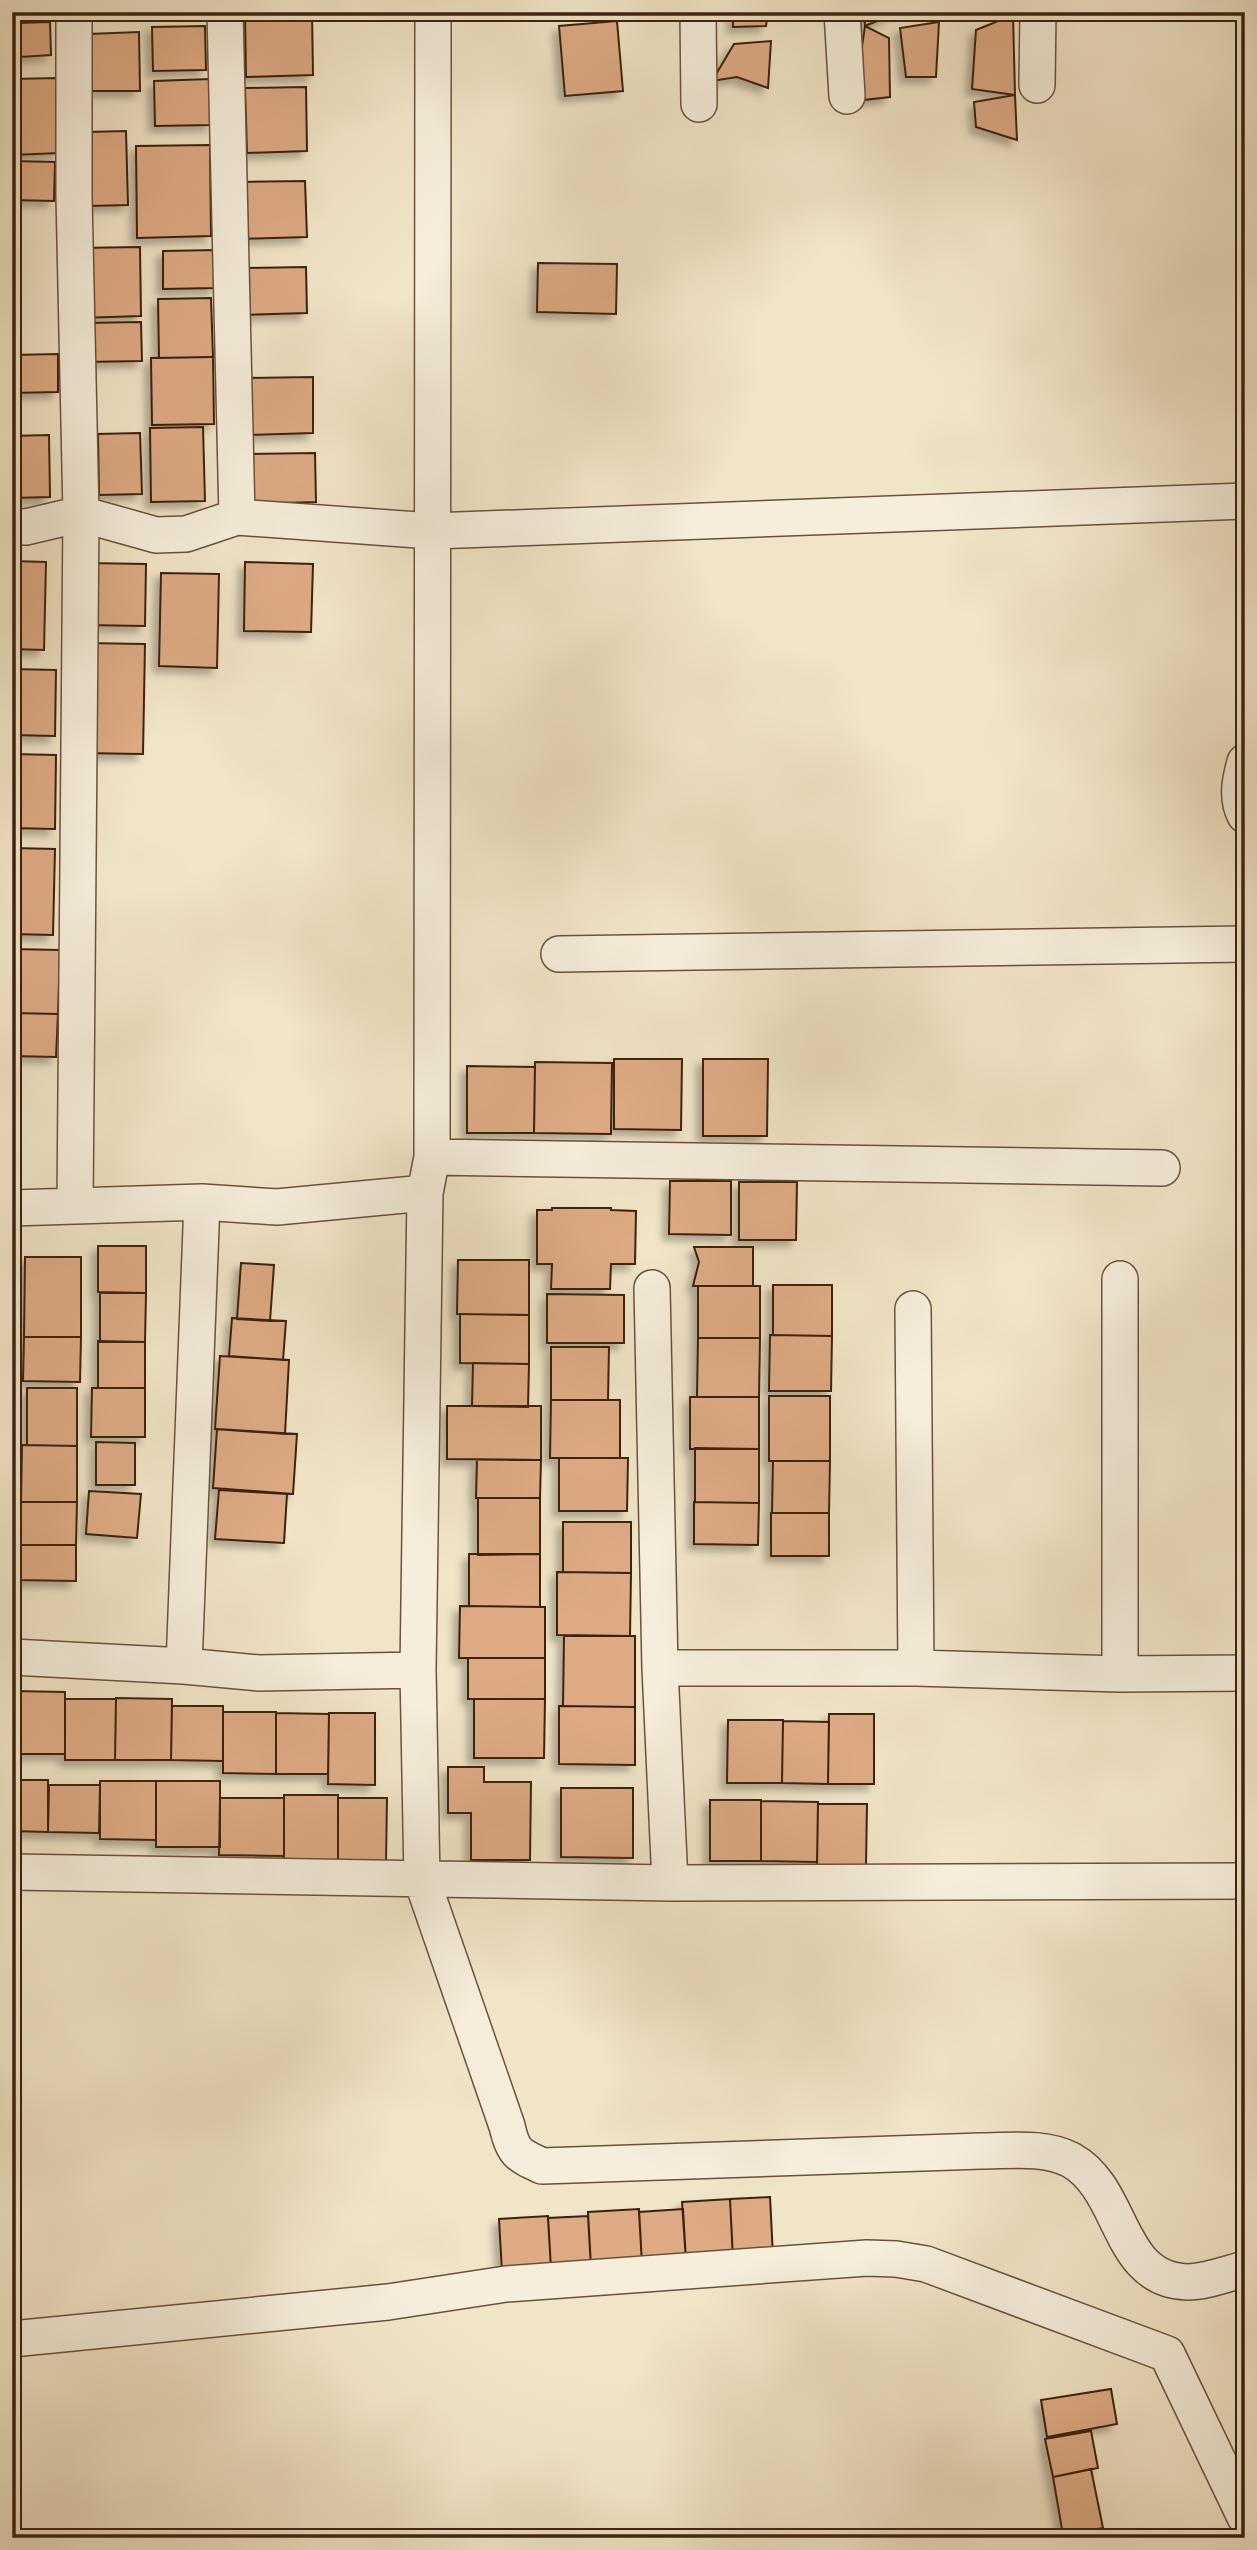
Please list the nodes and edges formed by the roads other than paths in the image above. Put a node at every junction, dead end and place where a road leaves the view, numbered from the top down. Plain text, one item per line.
1 (74, 12) edge
2 (225, 12) edge
3 (433, 12) edge
4 (698, 12) edge
5 (842, 12) edge
6 (1038, 12) edge
7 (1037, 85) dead end
8 (847, 96) dead end
9 (699, 104) dead end
10 (1245, 501) edge
11 (81, 514) junction
12 (237, 516) junction
13 (12, 526) edge
14 (432, 531) junction
15 (1245, 762) edge
16 (1245, 816) edge
17 (1245, 944) edge
18 (558, 954) dead end
19 (432, 1157) junction
20 (1162, 1168) dead end
21 (425, 1193) junction
22 (202, 1202) junction
23 (75, 1206) junction
24 (12, 1208) edge
25 (1119, 1279) dead end
26 (652, 1288) dead end
27 (913, 1309) dead end
28 (12, 1657) edge
29 (184, 1666) junction
30 (660, 1668) junction
31 (916, 1668) junction
32 (418, 1670) junction
33 (1245, 1673) edge
34 (1120, 1674) junction
35 (12, 1872) edge
36 (422, 1880) junction
37 (1245, 1881) edge
38 (670, 1883) junction
39 (1245, 2269) edge
40 (12, 2339) edge
41 (1236, 2478) edge
42 (1245, 2517) edge

1 - 11 street
2 - 12 street
3 - 14 street
4 - 9 street
5 - 8 street
6 - 7 street
10 - 14 street
11 - 12 street
11 - 13 street
11 - 23 street
12 - 14 street
14 - 19 street
15 - 16 street
17 - 18 street
19 - 20 street
19 - 21 street
21 - 22 street
21 - 32 street
22 - 23 street
22 - 29 street
23 - 24 street
25 - 34 street
26 - 30 street
27 - 31 street
28 - 29 street
29 - 32 street
30 - 31 street
30 - 38 street
31 - 34 street
32 - 36 street
33 - 34 street
35 - 36 street
36 - 38 street
36 - 39 street
37 - 38 street
40 - 41 street
41 - 42 street

